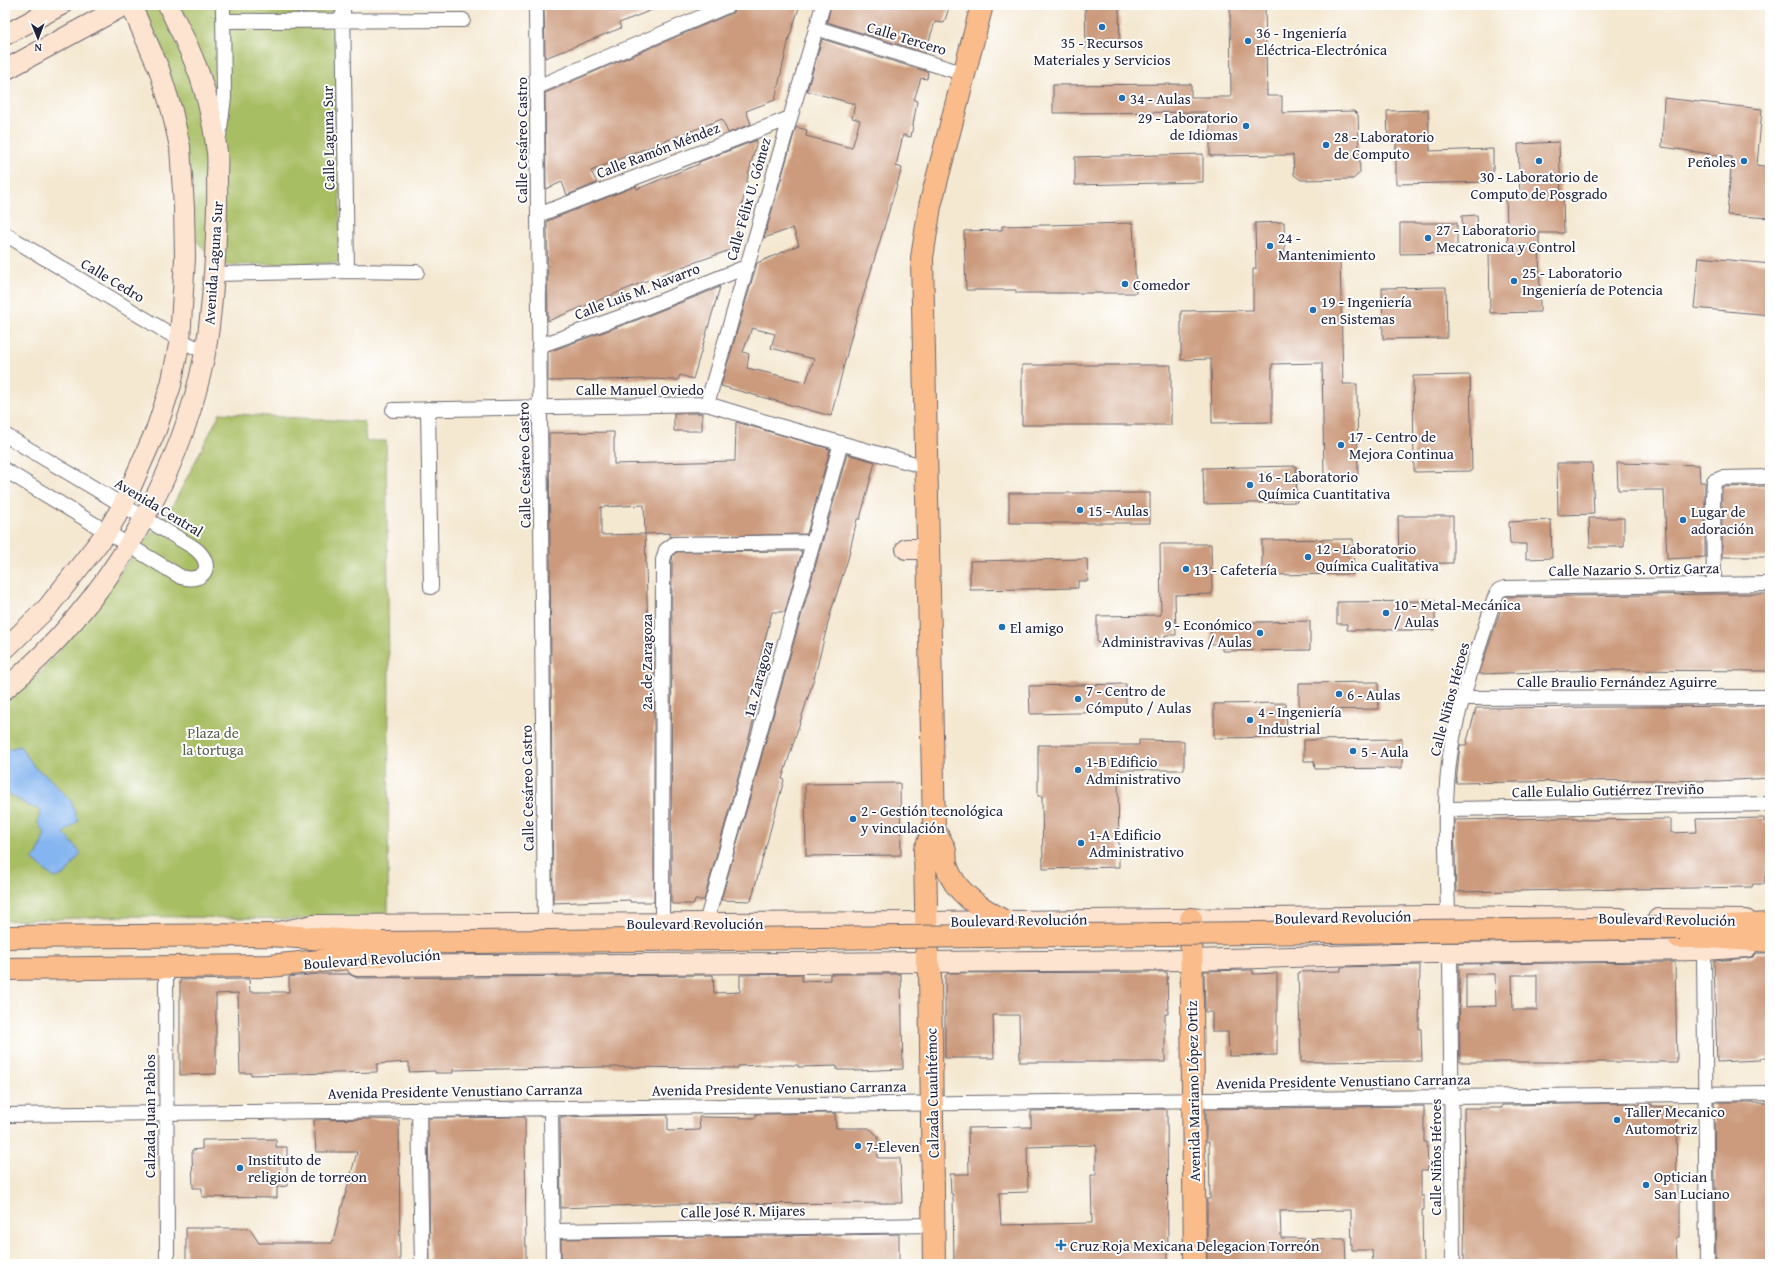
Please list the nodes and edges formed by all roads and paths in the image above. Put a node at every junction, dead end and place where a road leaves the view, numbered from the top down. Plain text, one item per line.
1 (61, 5) edge
2 (125, 5) edge
3 (131, 5) edge
4 (168, 5) edge
5 (224, 5) edge
6 (344, 5) edge
7 (536, 5) edge
8 (729, 5) edge
9 (823, 5) edge
10 (982, 5) edge
11 (463, 20) dead end
12 (224, 21) junction
13 (344, 21) junction
14 (816, 28) junction
15 (5, 35) edge
16 (5, 70) edge
17 (965, 74) junction
18 (537, 87) junction
19 (790, 118) junction
20 (217, 153) junction
21 (538, 215) junction
22 (5, 234) edge
23 (746, 267) junction
24 (347, 271) junction
25 (417, 272) dead end
26 (214, 274) junction
27 (180, 340) junction
28 (540, 346) junction
29 (206, 352) junction
30 (707, 404) junction
31 (540, 407) junction
32 (428, 409) junction
33 (393, 410) dead end
34 (5, 435) edge
35 (841, 443) junction
36 (926, 467) junction
37 (5, 470) edge
38 (1770, 477) edge
39 (122, 505) junction
40 (145, 518) junction
41 (107, 532) junction
42 (813, 542) junction
43 (130, 546) junction
44 (906, 549) dead end
45 (928, 549) junction
46 (1770, 584) edge
47 (1714, 585) junction
48 (431, 587) dead end
49 (1500, 590) joint
50 (5, 649) edge
51 (6, 687) edge
52 (1770, 697) edge
53 (1464, 698) junction
54 (1770, 804) edge
55 (1446, 809) junction
56 (934, 829) junction
57 (1448, 916) junction
58 (1191, 919) junction
59 (1002, 920) junction
60 (1770, 920) edge
61 (788, 922) junction
62 (926, 922) junction
63 (662, 923) junction
64 (706, 923) junction
65 (545, 924) junction
66 (1770, 924) edge
67 (1679, 932) junction
68 (269, 935) junction
69 (5, 937) edge
70 (1770, 941) edge
71 (1770, 945) edge
72 (382, 949) junction
73 (1704, 950) junction
74 (1450, 954) junction
75 (1192, 960) junction
76 (788, 962) junction
77 (927, 962) junction
78 (269, 966) junction
79 (166, 967) junction
80 (5, 969) edge
81 (1770, 1093) edge
82 (1705, 1094) junction
83 (1452, 1097) junction
84 (1193, 1100) junction
85 (932, 1104) junction
86 (419, 1108) junction
87 (551, 1108) junction
88 (165, 1112) junction
89 (5, 1115) edge
90 (934, 1225) junction
91 (552, 1231) junction
92 (167, 1264) edge
93 (422, 1264) edge
94 (553, 1264) edge
95 (934, 1264) edge
96 (1195, 1264) edge
97 (1453, 1264) edge
98 (1707, 1264) edge

1 - 15 main road
2 - 16 main road
3 - 27 main road, Avenida Laguna Sur
4 - 20 main road, Avenida Laguna Sur
5 - 12 street
6 - 13 street, Calle Laguna Sur
7 - 18 street, Calle Cesáreo Castro
8 - 18 street
9 - 14 street, Calle Félix U. Gómez
10 - 17 main road
11 - 13 street
12 - 13 street
12 - 20 street
13 - 24 street, Calle Laguna Sur
14 - 17 street, Calle Tercero
14 - 19 street, Calle Félix U. Gómez
17 - 36 main road
18 - 21 street, Calle Cesáreo Castro
19 - 21 street, Calle Ramón Méndez
19 - 23 street, Calle Félix U. Gómez
20 - 26 main road, Avenida Laguna Sur
21 - 28 street, Calle Cesáreo Castro
22 - 27 street, Calle Cedro
23 - 28 street, Calle Luis M. Navarro
23 - 30 street, Calle Félix U. Gómez
24 - 25 street
24 - 26 street
26 - 29 main road, Avenida Laguna Sur
27 - 29 street, Calle Cedro
27 - 39 main road, Avenida Laguna Sur
28 - 31 street, Calle Cesáreo Castro
29 - 40 main road, Avenida Laguna Sur
30 - 31 street, Calle Manuel Oviedo
30 - 35 street, Calle Manuel Oviedo
31 - 32 street, Calle Manuel Oviedo
31 - 65 street, Calle Cesáreo Castro
32 - 33 street, Calle Manuel Oviedo
32 - 48 street
34 - 39 street, Avenida Central
35 - 36 street, Calle Manuel Oviedo
35 - 42 street, 1a. Zaragoza
36 - 45 main road
37 - 41 street, Avenida Central
38 - 47 street
39 - 40 street, Avenida Central
39 - 41 main road, Avenida Laguna Sur
40 - 43 main road, Avenida Laguna Sur
40 - 43 street, Avenida Central
41 - 43 street, Avenida Central
41 - 50 main road, Avenida Laguna Sur
42 - 63 street, 2a. de Zaragoza
42 - 64 street, 1a. Zaragoza
43 - 51 main road, Avenida Laguna Sur
44 - 45 main road
45 - 56 main road
46 - 47 street, Calle Nazario S. Ortiz Garza
47 - 49 street, Calle Nazario S. Ortiz Garza
49 - 53 street, Calle Niños Héroes
52 - 53 street, Calle Braulio Fernández Aguirre
53 - 55 street, Calle Niños Héroes
54 - 55 street, Calle Eulalio Gutiérrez Treviño
55 - 57 street, Calle Niños Héroes
56 - 59 main road
56 - 62 main road, Calzada Cuauhtémoc
57 - 58 main road, Boulevard Revolución
57 - 60 main road, Boulevard Revolución
58 - 59 main road, Boulevard Revolución
58 - 75 main road, Avenida Mariano López Ortiz
59 - 62 main road, Boulevard Revolución
61 - 62 main road, Boulevard Revolución
61 - 64 main road, Boulevard Revolución
61 - 76 main road
62 - 77 main road, Calzada Cuauhtémoc
63 - 64 main road, Boulevard Revolución
63 - 65 main road, Boulevard Revolución
65 - 68 main road, Boulevard Revolución
66 - 67 main road, Boulevard Revolución
67 - 70 main road, Boulevard Revolución
67 - 72 main road, Boulevard Revolución, bridge
68 - 69 main road, Boulevard Revolución
68 - 72 main road, Boulevard Revolución
71 - 73 main road
72 - 78 main road, Boulevard Revolución
73 - 74 main road
73 - 82 street
74 - 75 main road
74 - 83 street, Calle Niños Héroes
75 - 77 main road
75 - 84 main road, Avenida Mariano López Ortiz
76 - 77 main road
76 - 78 main road
77 - 85 main road, Calzada Cuauhtémoc
78 - 79 main road, Boulevard Revolución
79 - 80 main road, Boulevard Revolución
79 - 88 street, Calzada Juan Pablos
81 - 82 street, Avenida Presidente Venustiano Carranza
82 - 83 street, Avenida Presidente Venustiano Carranza
82 - 98 street
83 - 84 street, Avenida Presidente Venustiano Carranza
83 - 97 street, Calle Niños Héroes
84 - 85 street, Avenida Presidente Venustiano Carranza
84 - 96 main road, Avenida Mariano López Ortiz
85 - 87 street, Avenida Presidente Venustiano Carranza
85 - 90 main road, Calzada Cuauhtémoc
86 - 87 street, Avenida Presidente Venustiano Carranza
86 - 88 street, Avenida Presidente Venustiano Carranza
86 - 93 street
87 - 91 street
88 - 89 street, Avenida Presidente Venustiano Carranza
88 - 92 street, Calzada Juan Pablos
90 - 91 street, Calle José R. Mijares
90 - 95 main road, Calzada Cuauhtémoc
91 - 94 street

